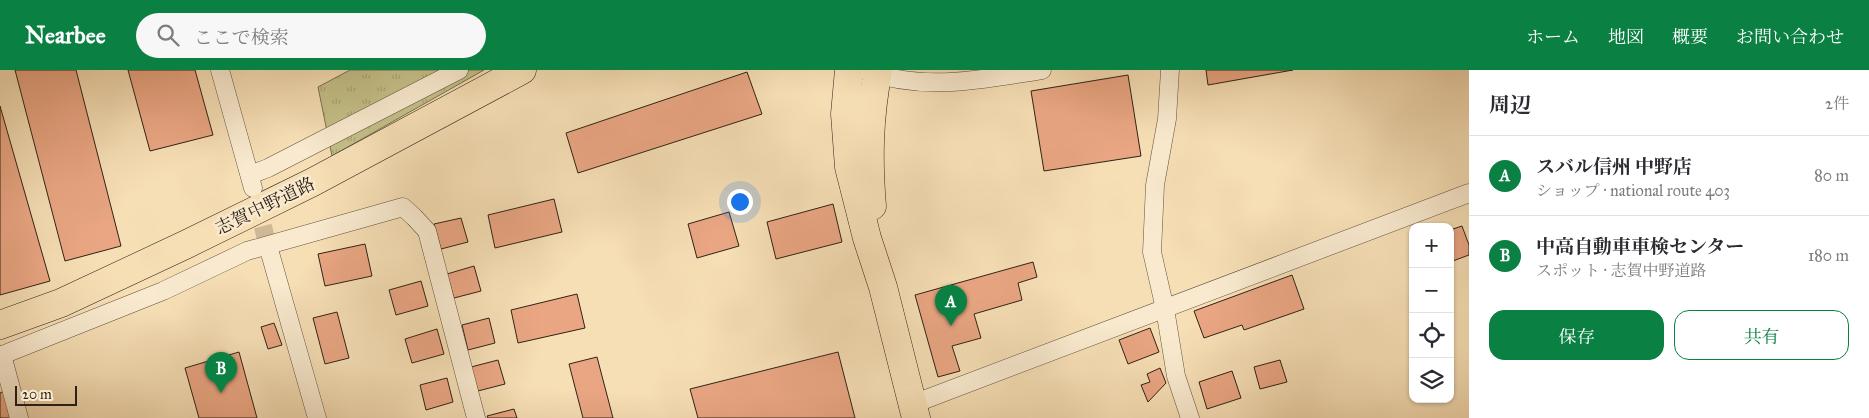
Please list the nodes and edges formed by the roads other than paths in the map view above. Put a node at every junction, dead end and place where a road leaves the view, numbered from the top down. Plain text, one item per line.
1 (220, 70) edge
2 (459, 70) edge
3 (522, 70) edge
4 (849, 70) edge
5 (1042, 70) edge
6 (1170, 70) edge
7 (873, 72) edge
8 (1468, 197) edge
9 (268, 246) junction
10 (883, 287) junction
11 (1165, 309) junction
12 (0, 325) edge
13 (1, 356) edge
14 (914, 411) edge
15 (19, 418) edge
16 (316, 418) edge
17 (476, 418) edge
18 (1190, 418) edge

1 - 2 street
3 - 12 main road, 志賀中野道路
4 - 10 main road
5 - 7 street
6 - 11 street
7 - 10 main road
8 - 11 street
9 - 13 street
9 - 16 street
9 - 17 street
10 - 14 main road
11 - 14 street
11 - 18 street
13 - 15 street

